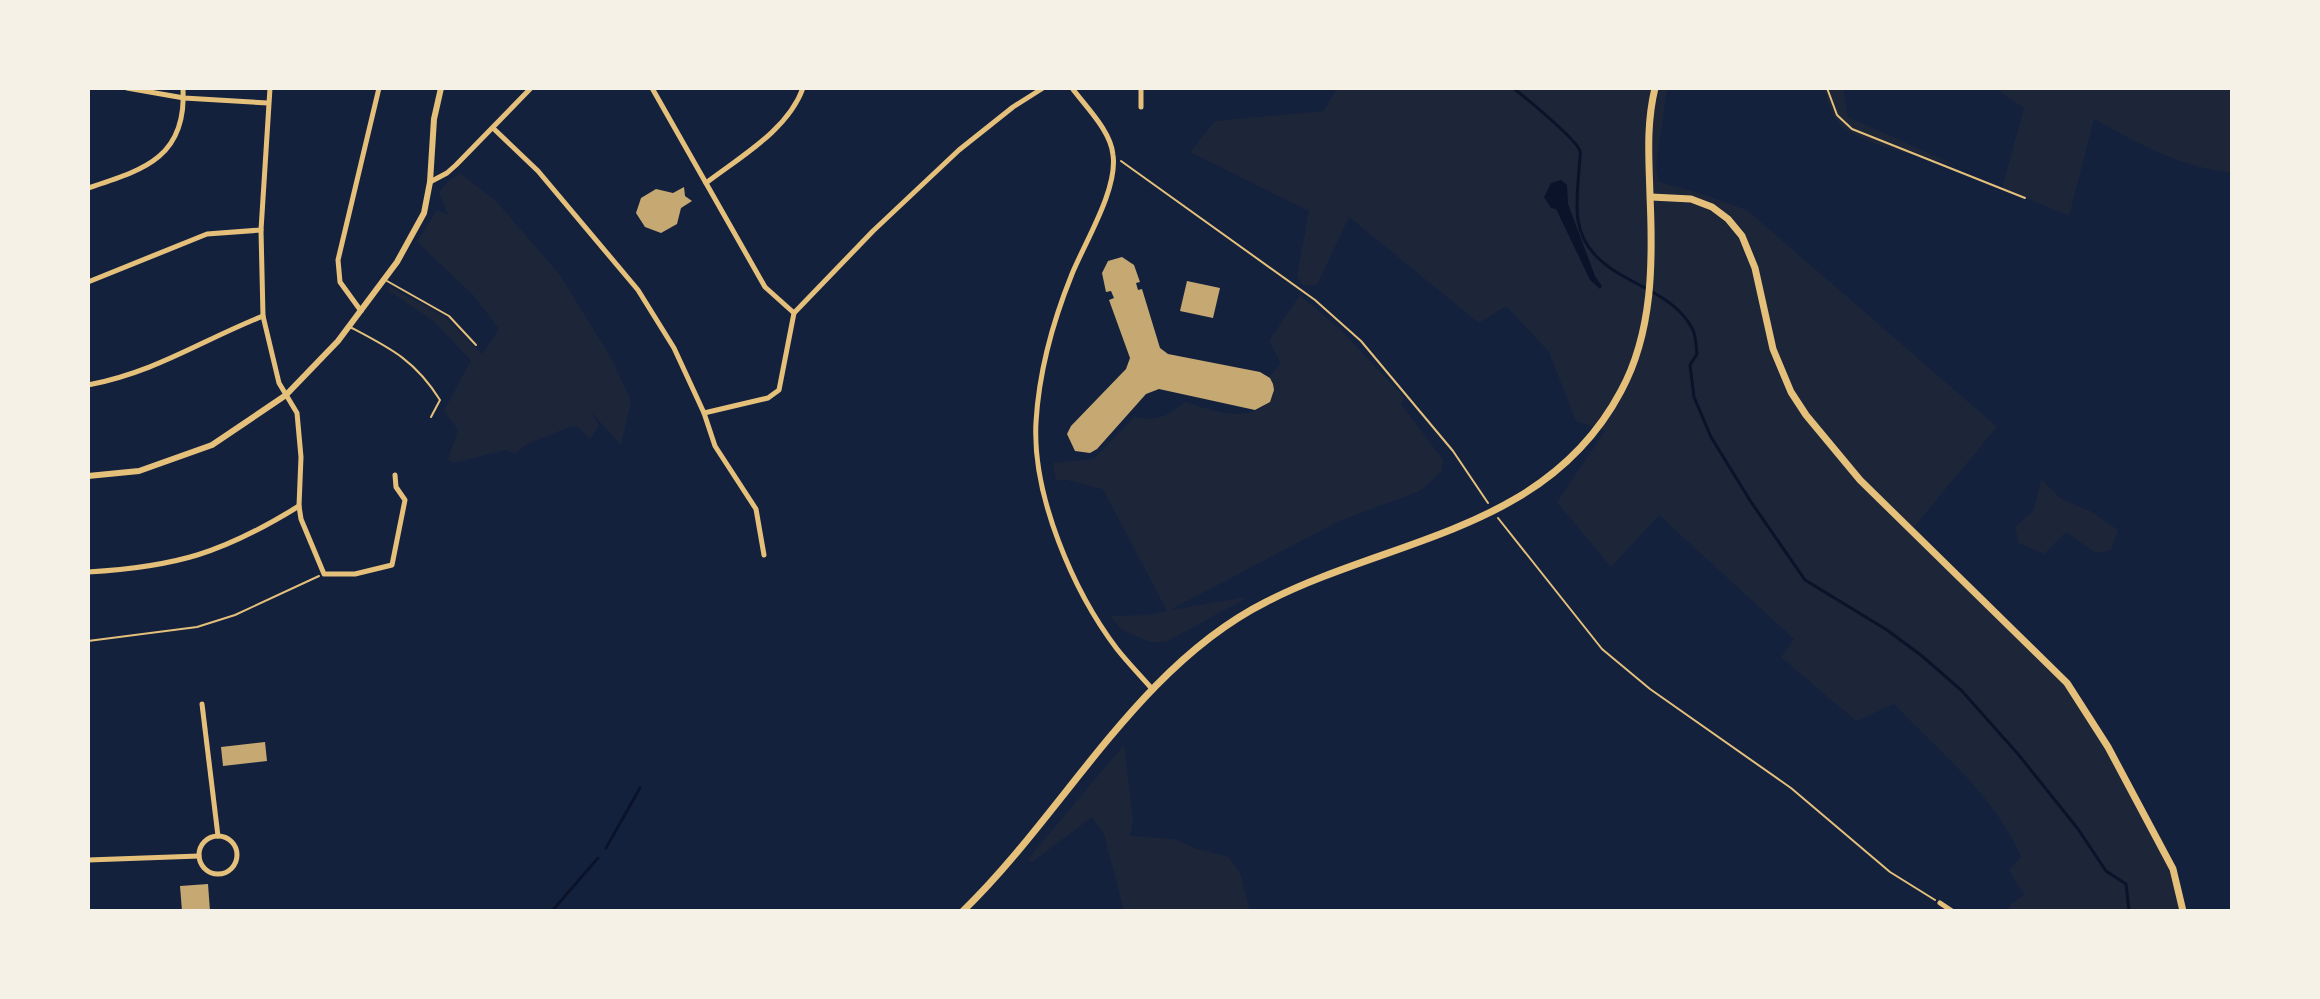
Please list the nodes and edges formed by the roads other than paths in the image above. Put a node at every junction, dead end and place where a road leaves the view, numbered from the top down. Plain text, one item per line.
1 (127, 88) edge
2 (183, 88) edge
3 (270, 88) edge
4 (379, 88) edge
5 (441, 88) edge
6 (531, 88) edge
7 (803, 88) edge
8 (1043, 88) edge
9 (1072, 88) edge
10 (1141, 88) edge
11 (1655, 88) edge
12 (1827, 88) edge
13 (653, 89) edge
14 (184, 98) junction
15 (268, 103) junction
16 (1141, 107) dead end
17 (494, 129) junction
18 (430, 182) junction
19 (706, 183) junction
20 (88, 188) edge
21 (1651, 197) junction
22 (2025, 198) dead end
23 (261, 230) junction
24 (384, 279) junction
25 (88, 282) edge
26 (361, 312) junction
27 (794, 313) junction
28 (263, 316) junction
29 (350, 327) junction
30 (476, 345) dead end
31 (88, 385) edge
32 (286, 395) junction
33 (704, 413) junction
34 (431, 417) dead end
35 (395, 475) dead end
36 (88, 476) edge
37 (299, 506) junction
38 (764, 555) dead end
39 (88, 572) edge
40 (1153, 691) junction
41 (202, 704) dead end
42 (218, 836) junction
43 (199, 856) junction
44 (88, 860) edge
45 (1940, 903) road end
46 (963, 911) edge
47 (1952, 911) edge
48 (2183, 911) edge

1 - 14 street
2 - 14 street
3 - 15 street
4 - 26 street
5 - 18 street
6 - 17 street
7 - 19 street
8 - 27 street
9 - 40 street
10 - 16 street
11 - 21 main road
12 - 22 lane
13 - 19 street
14 - 15 street
14 - 20 street
15 - 23 street
17 - 18 street
17 - 33 street
18 - 24 street
19 - 27 street
21 - 40 main road
21 - 48 main road
23 - 25 street
23 - 28 street
24 - 26 street
24 - 30 lane
26 - 29 street
27 - 33 street
28 - 31 street
28 - 32 street
29 - 32 street
29 - 34 lane
32 - 36 street
32 - 37 street
33 - 38 street
35 - 37 street
37 - 39 street
40 - 46 main road
41 - 42 street
42 - 43 street
42 - 43 street
43 - 44 street
45 - 47 street

